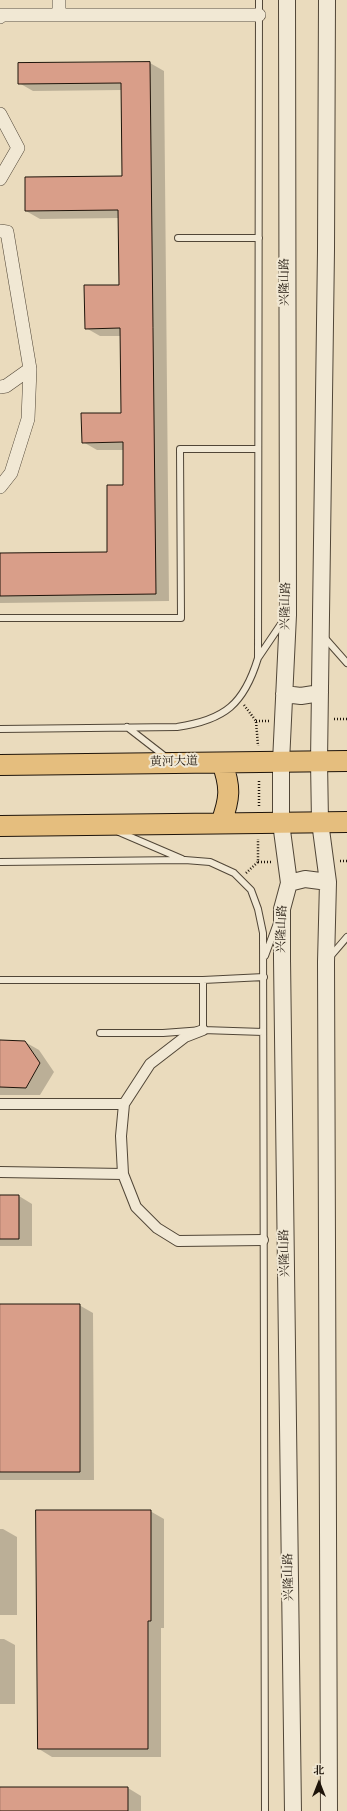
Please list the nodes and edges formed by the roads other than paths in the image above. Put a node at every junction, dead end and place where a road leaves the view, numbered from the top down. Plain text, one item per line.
1 (59, 0) edge
2 (259, 0) edge
3 (287, 0) edge
4 (327, 0) edge
5 (59, 15) junction
6 (259, 15) junction
7 (0, 16) edge
8 (0, 114) edge
9 (0, 179) edge
10 (0, 230) edge
11 (178, 238) dead end
12 (259, 238) junction
13 (30, 369) junction
14 (0, 387) edge
15 (258, 449) junction
16 (0, 487) edge
17 (288, 615) junction
18 (0, 618) edge
19 (320, 633) junction
20 (258, 658) junction
21 (347, 663) edge
22 (320, 693) junction
23 (284, 694) junction
24 (127, 727) junction
25 (0, 729) edge
26 (319, 761) junction
27 (347, 761) edge
28 (281, 762) junction
29 (175, 763) junction
30 (222, 763) junction
31 (0, 765) edge
32 (320, 822) junction
33 (347, 822) edge
34 (221, 823) junction
35 (281, 823) junction
36 (103, 825) junction
37 (0, 826) edge
38 (185, 860) junction
39 (0, 862) edge
40 (328, 882) junction
41 (289, 883) junction
42 (282, 908) junction
43 (347, 937) edge
44 (264, 961) junction
45 (326, 962) junction
46 (264, 977) junction
47 (0, 980) edge
48 (203, 980) junction
49 (203, 1030) junction
50 (263, 1032) junction
51 (100, 1033) dead end
52 (0, 1104) edge
53 (124, 1104) junction
54 (0, 1172) edge
55 (123, 1174) junction
56 (263, 1240) junction
57 (265, 1811) edge
58 (293, 1811) edge
59 (329, 1811) edge

1 - 5 street
2 - 6 lane
3 - 17 street, 兴隆山路
4 - 19 street
5 - 6 street
5 - 7 street
6 - 12 lane
8 - 9 street
10 - 13 street
11 - 12 lane
12 - 15 lane
13 - 14 street
13 - 16 street
15 - 18 lane
15 - 20 lane
17 - 20 lane
17 - 23 street, 兴隆山路
19 - 21 lane
19 - 22 street
20 - 24 lane
22 - 23 street
22 - 26 street
23 - 28 street, 兴隆山路
24 - 25 lane
24 - 29 lane
26 - 27 main road, 黄河大道
26 - 28 main road, 黄河大道
26 - 32 street
28 - 30 main road, 黄河大道
28 - 35 street, 兴隆山路
29 - 30 main road, 黄河大道
29 - 31 main road, 黄河大道
30 - 34 main road
32 - 33 main road
32 - 35 main road
32 - 40 street
34 - 35 main road
34 - 36 main road
35 - 41 street, 兴隆山路
36 - 37 main road
36 - 38 lane
38 - 39 lane
38 - 44 lane
40 - 41 street
40 - 45 street
41 - 42 street, 兴隆山路
42 - 44 lane
42 - 58 street, 兴隆山路
43 - 45 lane
44 - 46 lane
45 - 59 street
46 - 48 lane
46 - 50 lane
47 - 48 lane
48 - 49 lane
49 - 50 lane
49 - 51 lane
49 - 53 street
50 - 56 lane
52 - 53 street
53 - 55 street
54 - 55 street
55 - 56 street
56 - 57 lane

